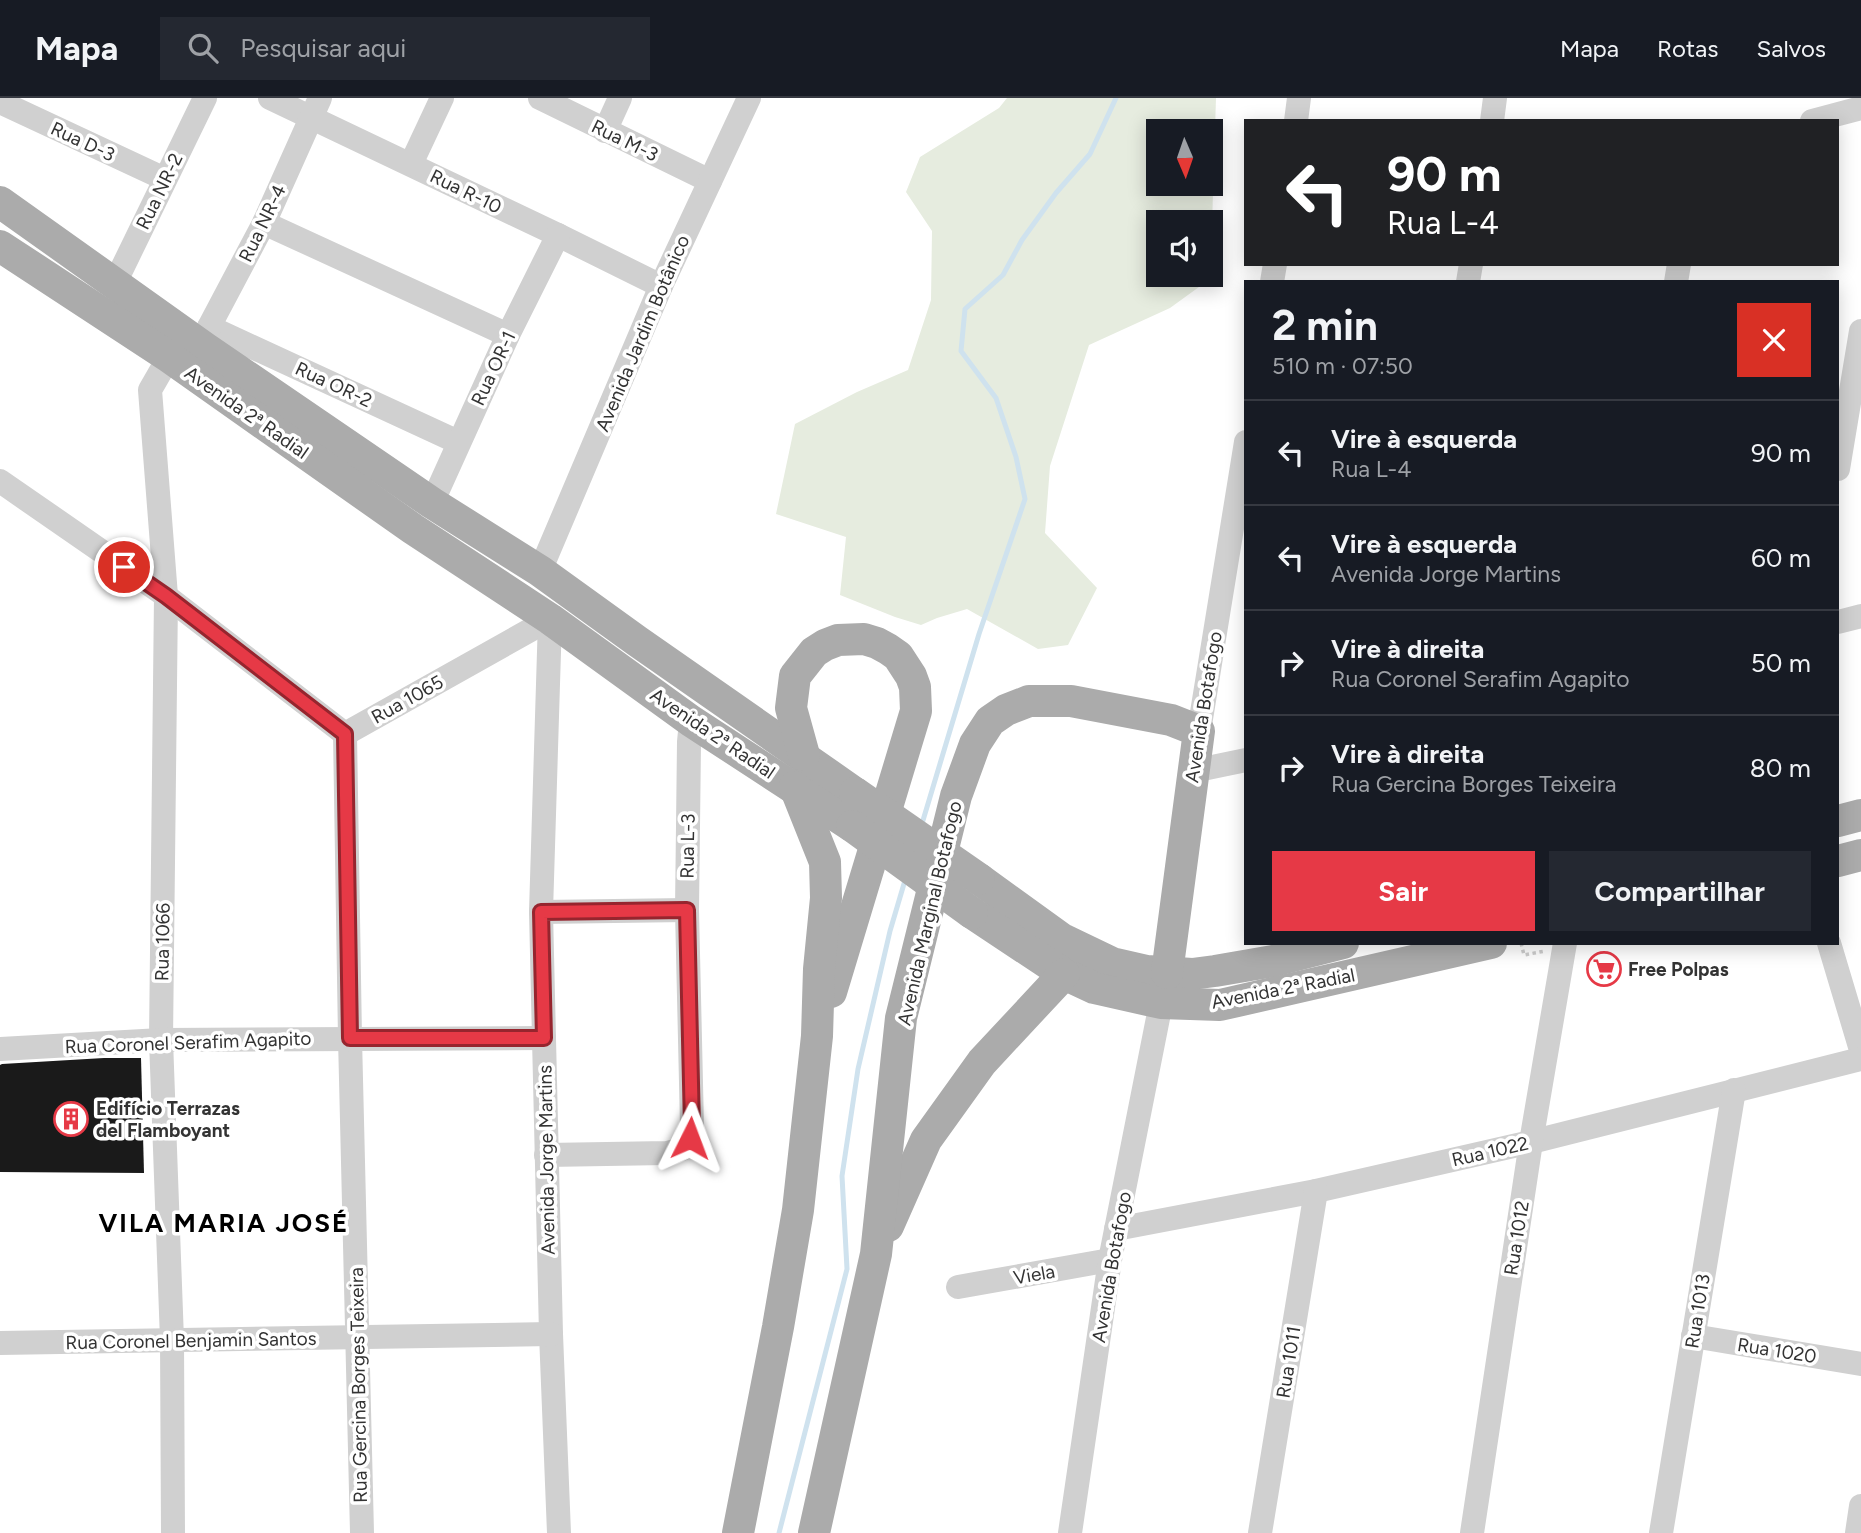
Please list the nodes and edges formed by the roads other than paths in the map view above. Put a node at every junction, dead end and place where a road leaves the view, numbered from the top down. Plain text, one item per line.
1 (205, 98) edge
2 (270, 98) edge
3 (443, 98) edge
4 (540, 98) edge
5 (620, 98) edge
6 (749, 98) edge
7 (1299, 98) edge
8 (1495, 98) edge
9 (0, 102) edge
10 (316, 108) edge
11 (1861, 108) edge
12 (1296, 119) edge
13 (1492, 119) edge
14 (1820, 119) edge
15 (605, 131) junction
16 (411, 164) junction
17 (165, 179) junction
18 (710, 181) junction
19 (0, 202) edge
20 (264, 223) junction
21 (558, 235) junction
22 (0, 246) edge
23 (114, 285) junction
24 (661, 286) junction
25 (1861, 331) edge
26 (508, 335) junction
27 (207, 338) junction
28 (169, 357) junction
29 (458, 442) junction
30 (1244, 454) edge
31 (1839, 463) edge
32 (0, 481) edge
33 (432, 503) junction
34 (540, 571) junction
35 (166, 596) junction
36 (1861, 616) edge
37 (550, 619) junction
38 (1839, 622) edge
39 (637, 641) junction
40 (691, 721) junction
41 (1199, 731) junction
42 (345, 734) junction
43 (804, 755) junction
44 (1244, 760) edge
45 (1193, 771) junction
46 (794, 787) junction
47 (1861, 815) edge
48 (1839, 821) edge
49 (1861, 855) edge
50 (1839, 861) edge
51 (687, 910) junction
52 (541, 912) junction
53 (1335, 945) edge
54 (1482, 945) edge
55 (1565, 945) edge
56 (1830, 945) edge
57 (1064, 974) junction
58 (1164, 988) junction
59 (817, 1037) junction
60 (350, 1038) junction
61 (544, 1038) junction
62 (160, 1040) junction
63 (0, 1049) edge
64 (1861, 1050) edge
65 (1861, 1059) edge
66 (1734, 1090) junction
67 (1531, 1142) junction
68 (546, 1155) junction
69 (1316, 1191) junction
70 (1116, 1229) junction
71 (876, 1254) junction
72 (1110, 1260) junction
73 (958, 1287) dead end
74 (551, 1334) junction
75 (1693, 1336) junction
76 (357, 1338) junction
77 (172, 1340) junction
78 (0, 1343) edge
79 (1861, 1364) edge
80 (1861, 1506) edge
81 (173, 1533) edge
82 (362, 1533) edge
83 (559, 1533) edge
84 (738, 1533) edge
85 (814, 1533) edge
86 (1070, 1533) edge
87 (1261, 1533) edge
88 (1472, 1533) edge
89 (1661, 1533) edge
90 (1857, 1533) edge

1 - 17 street, Rua NR-2
2 - 10 street, Rua R-10
3 - 16 street
4 - 15 street, Rua M-3
5 - 15 street
6 - 18 street, Avenida Jardim Botânico
7 - 12 street
8 - 13 street
9 - 17 street, Rua D-3
10 - 16 street, Rua R-10
10 - 20 street, Rua NR-4
11 - 14 street
15 - 18 street, Rua M-3
16 - 21 street, Rua R-10
17 - 23 street, Rua NR-2
18 - 24 street, Avenida Jardim Botânico
19 - 23 main road, Avenida 2ª Radial
20 - 26 street
20 - 27 street, Rua NR-4
21 - 24 street, Rua R-10
21 - 26 street, Rua OR-1
22 - 28 main road, Avenida 2ª Radial
23 - 27 main road, Avenida 2ª Radial
24 - 34 street, Avenida Jardim Botânico
25 - 31 street
26 - 29 street, Rua OR-1
27 - 29 street, Rua OR-2
27 - 33 main road, Avenida 2ª Radial
28 - 35 street, Rua 1066
28 - 37 main road, Avenida 2ª Radial
29 - 33 street, Rua OR-1
30 - 41 street, Avenida Botafogo
32 - 35 street
33 - 34 main road, Avenida 2ª Radial
34 - 39 main road, Avenida 2ª Radial
35 - 42 street
35 - 62 street, Rua 1066
36 - 38 street
37 - 39 main road
37 - 40 main road, Avenida 2ª Radial
37 - 42 street, Rua 1065
37 - 52 street, Avenida Jorge Martins
39 - 43 main road, Avenida 2ª Radial
40 - 46 main road, Avenida 2ª Radial
40 - 51 street, Rua L-3
41 - 45 main road, Avenida Botafogo
41 - 71 main road, Avenida Marginal Botafogo
42 - 60 street, Rua Gercina Borges Teixeira
43 - 58 main road, Avenida 2ª Radial, bridge
43 - 59 main road
44 - 45 street
45 - 58 main road, Avenida Botafogo
46 - 57 main road, Avenida 2ª Radial, bridge
46 - 59 main road
47 - 48 main road
49 - 50 main road
51 - 52 street
51 - 68 street, Rua L-3
52 - 61 street, Avenida Jorge Martins
53 - 58 main road, Avenida 2ª Radial
54 - 58 main road, Avenida 2ª Radial
55 - 67 street, Rua 1012
56 - 64 street
57 - 58 main road, Avenida 2ª Radial
57 - 71 main road
58 - 70 street, Avenida Botafogo
59 - 84 main road
60 - 61 street, Rua Coronel Serafim Agapito
60 - 62 street, Rua Coronel Serafim Agapito
60 - 76 street, Rua Gercina Borges Teixeira
61 - 68 street, Avenida Jorge Martins
62 - 63 street, Rua Coronel Serafim Agapito
62 - 77 street, Rua 1066
65 - 66 street, Rua 1022
66 - 67 street, Rua 1022
66 - 75 street, Rua 1013
67 - 69 street, Rua 1022
67 - 88 street, Rua 1012
68 - 74 street, Avenida Jorge Martins
69 - 70 street, Rua 1022
69 - 87 street, Rua 1011
70 - 72 street, Avenida Botafogo
71 - 85 main road, Avenida Marginal Botafogo
72 - 73 street, Viela
72 - 86 street, Avenida Botafogo
74 - 76 street, Rua Coronel Benjamin Santos
74 - 83 street, Avenida Jorge Martins
75 - 79 street, Rua 1020
75 - 89 street, Rua 1013
76 - 77 street, Rua Coronel Benjamin Santos
76 - 82 street, Rua Gercina Borges Teixeira
77 - 78 street, Rua Coronel Benjamin Santos
77 - 81 street, Rua 1066
80 - 90 street

